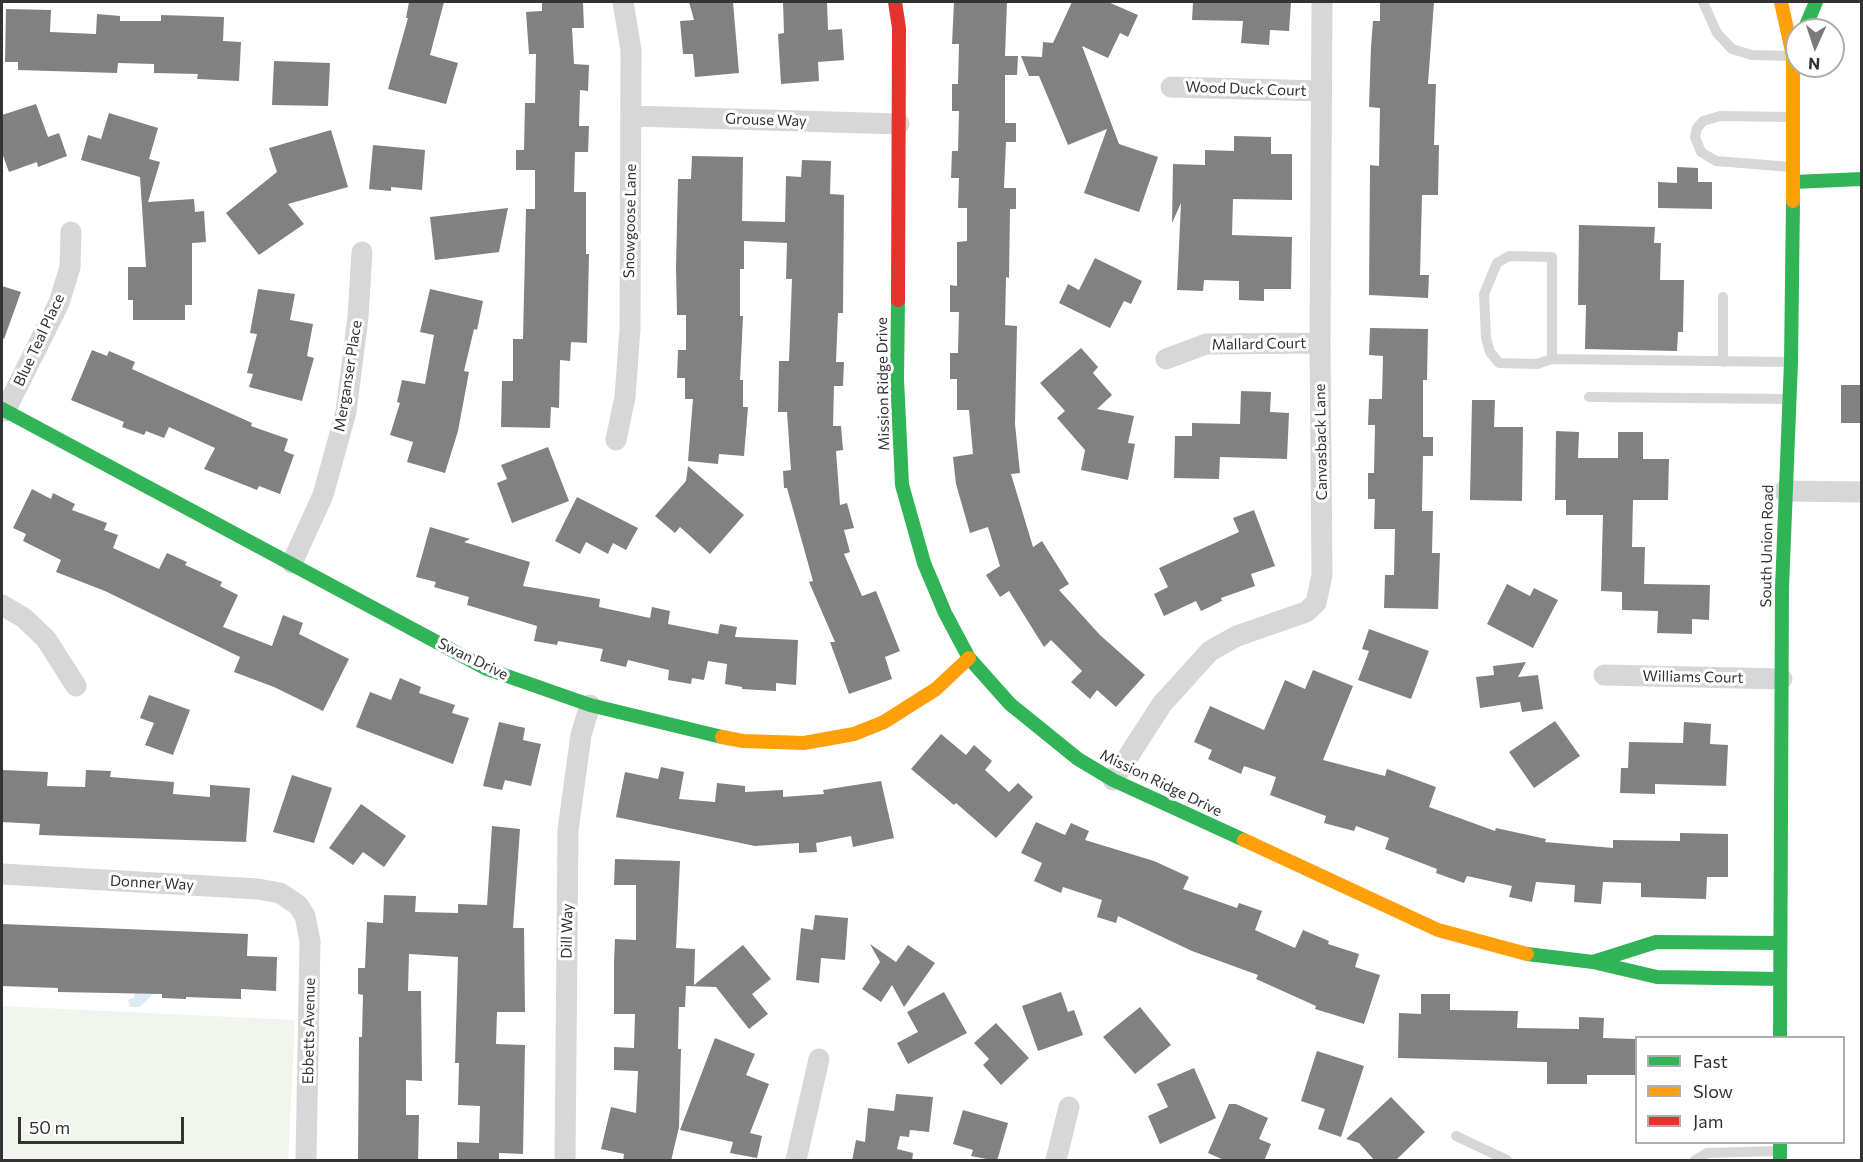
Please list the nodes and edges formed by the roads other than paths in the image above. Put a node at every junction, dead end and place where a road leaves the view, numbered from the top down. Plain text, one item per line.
1 (623, 2) edge
2 (895, 2) edge
3 (1322, 2) edge
4 (1703, 2) edge
5 (1781, 2) edge
6 (1816, 2) edge
7 (1785, 18) edge
8 (1809, 18) edge
9 (1785, 53) edge
10 (1795, 78) edge
11 (1171, 87) dead end
12 (1321, 91) junction
13 (632, 116) junction
14 (1794, 117) junction
15 (900, 124) junction
16 (1793, 175) junction
17 (1862, 179) edge
18 (70, 232) dead end
19 (362, 252) dead end
20 (1723, 297) dead end
21 (1320, 343) junction
22 (1166, 359) dead end
23 (1552, 359) junction
24 (1723, 362) junction
25 (1791, 362) junction
26 (1589, 397) dead end
27 (1789, 399) junction
28 (3, 410) edge
29 (616, 440) dead end
30 (1784, 491) junction
31 (1862, 492) edge
32 (292, 563) junction
33 (2, 605) edge
34 (969, 658) junction
35 (1604, 675) dead end
36 (1782, 679) junction
37 (76, 686) dead end
38 (590, 705) junction
39 (1113, 780) junction
40 (2, 874) edge
41 (298, 905) joint
42 (1780, 943) junction
43 (1593, 962) junction
44 (1780, 979) junction
45 (1780, 1036) edge
46 (819, 1059) dead end
47 (1070, 1107) dead end
48 (1456, 1136) dead end
49 (1780, 1151) edge
50 (1707, 1157) edge
51 (306, 1161) edge
52 (565, 1161) edge
53 (796, 1161) edge
54 (1056, 1161) edge
55 (1508, 1161) edge
56 (1695, 1161) edge

1 - 13 street, Snowgoose Lane
2 - 15 street, Mission Ridge Drive
3 - 12 street, Canvasback Lane
4 - 9 lane
5 - 7 street, South Union Road
6 - 8 street
10 - 14 street, South Union Road
11 - 12 street, Wood Duck Court
12 - 21 street, Canvasback Lane
13 - 15 street, Grouse Way
13 - 29 street, Snowgoose Lane
14 - 16 street, South Union Road
14 - 16 lane
15 - 34 street, Mission Ridge Drive
16 - 17 street
16 - 25 street, South Union Road
18 - 28 street, Blue Teal Place
19 - 32 street, Merganser Place
20 - 24 lane
21 - 22 street, Mallard Court
21 - 39 street, Canvasback Lane
23 - 23 lane
23 - 24 lane
24 - 25 lane
25 - 27 street, South Union Road
26 - 27 lane
27 - 30 street, South Union Road
28 - 32 street, Swan Drive
30 - 31 street
30 - 36 street, South Union Road
32 - 38 street, Swan Drive
33 - 37 street
34 - 38 street, Swan Drive
34 - 39 street, Mission Ridge Drive
35 - 36 street, Williams Court
36 - 42 street, South Union Road
38 - 52 street, Dill Way
39 - 43 street, Mission Ridge Drive
40 - 41 street, Donner Way
41 - 51 street, Ebbetts Avenue
42 - 43 street, Mission Ridge Drive
42 - 44 street, South Union Road
43 - 44 street, Mission Ridge Drive
44 - 45 street, South Union Road
46 - 53 street
47 - 54 street
48 - 55 lane
49 - 50 lane
50 - 56 lane

